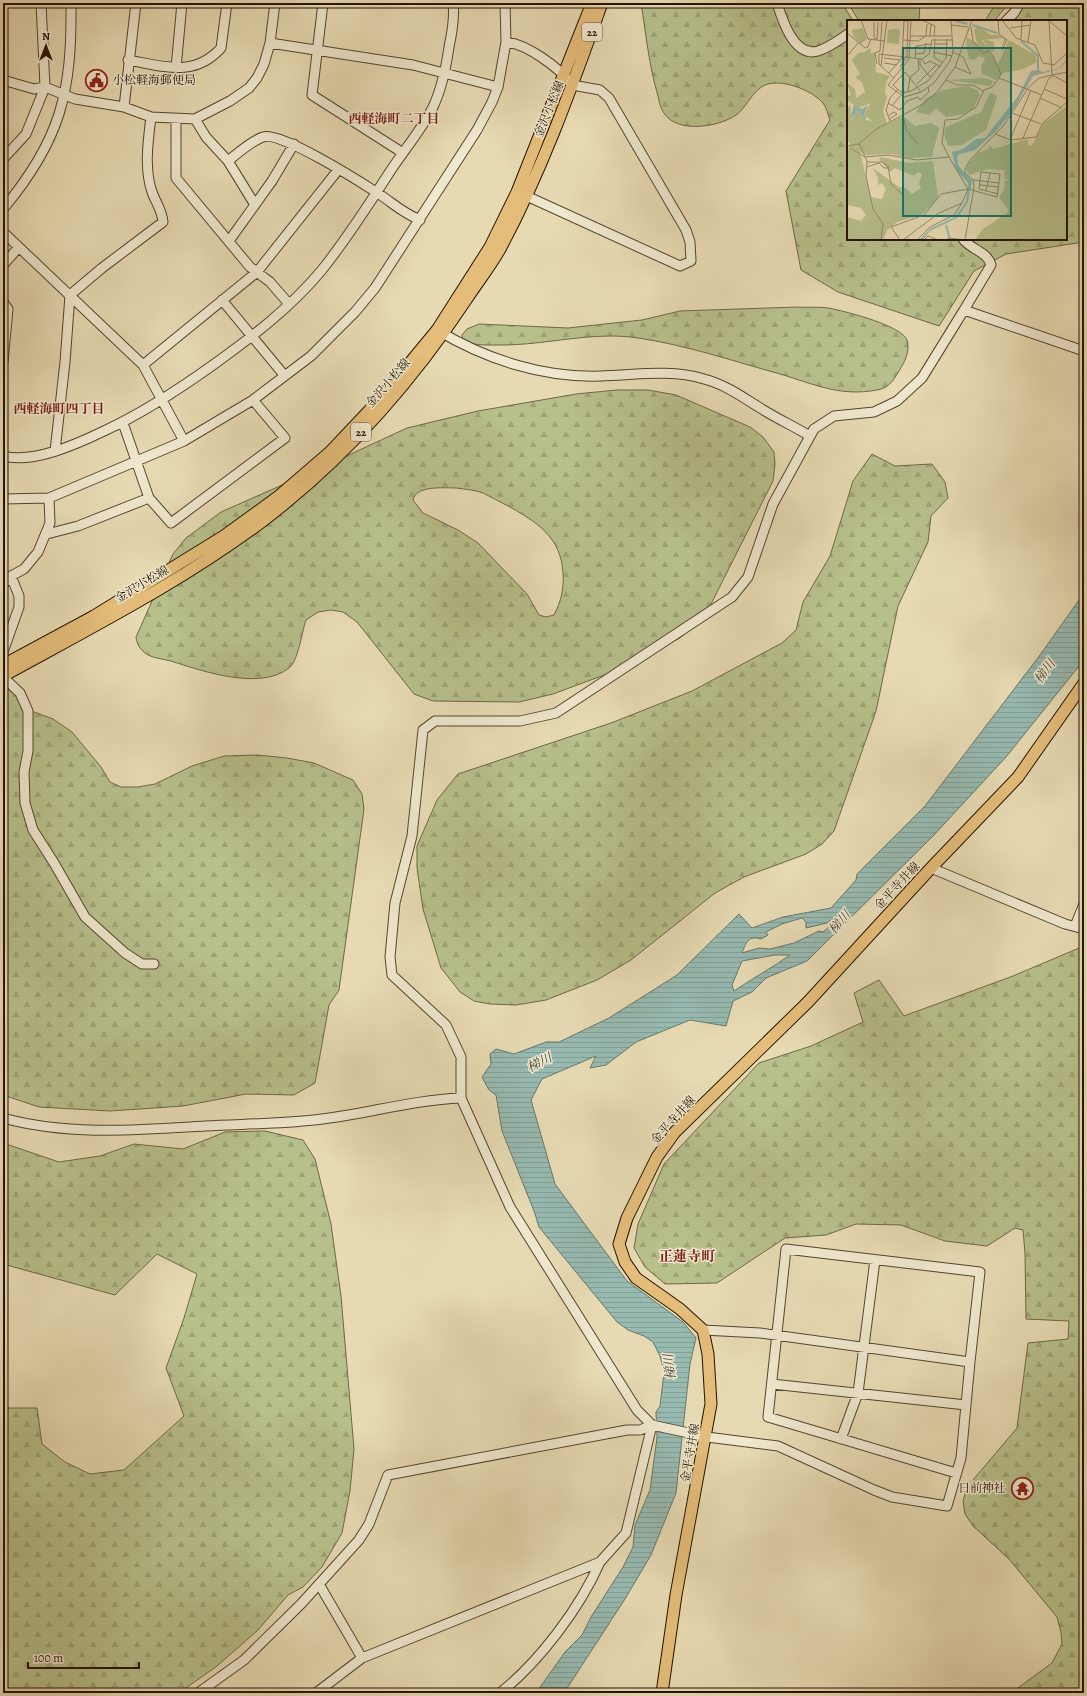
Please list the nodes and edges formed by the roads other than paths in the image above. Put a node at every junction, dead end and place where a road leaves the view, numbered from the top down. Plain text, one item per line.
1 (41, 3) edge
2 (70, 3) edge
3 (136, 3) edge
4 (182, 3) edge
5 (227, 3) edge
6 (275, 3) edge
7 (323, 3) edge
8 (454, 3) edge
9 (505, 3) edge
10 (592, 3) edge
11 (602, 3) edge
12 (777, 3) edge
13 (1020, 3) edge
14 (1007, 20) edge
15 (847, 35) edge
16 (270, 42) junction
17 (506, 42) junction
18 (317, 50) junction
19 (128, 60) junction
20 (176, 68) junction
21 (445, 72) junction
22 (564, 73) junction
23 (3, 80) edge
24 (572, 85) junction
25 (45, 87) junction
26 (498, 87) junction
27 (65, 95) junction
28 (124, 107) junction
29 (151, 117) junction
30 (176, 119) junction
31 (195, 119) junction
32 (294, 144) junction
33 (404, 153) junction
34 (3, 159) edge
35 (228, 161) junction
36 (338, 170) junction
37 (377, 193) junction
38 (522, 194) junction
39 (255, 206) junction
40 (3, 209) edge
41 (420, 220) junction
42 (3, 232) edge
43 (964, 240) edge
44 (229, 241) junction
45 (19, 247) junction
46 (3, 264) edge
47 (257, 272) junction
48 (70, 295) junction
49 (222, 300) junction
50 (3, 302) edge
51 (289, 304) junction
52 (964, 310) junction
53 (440, 332) junction
54 (252, 337) junction
55 (1084, 351) edge
56 (3, 362) edge
57 (143, 365) junction
58 (284, 375) junction
59 (162, 400) junction
60 (252, 400) junction
61 (123, 422) junction
62 (810, 436) junction
63 (184, 441) junction
64 (55, 451) junction
65 (3, 456) edge
66 (138, 462) junction
67 (49, 498) junction
68 (149, 498) junction
69 (3, 499) edge
70 (47, 534) junction
71 (11, 576) junction
72 (3, 584) edge
73 (3, 652) edge
74 (3, 665) edge
75 (3, 676) edge
76 (1084, 683) edge
77 (931, 868) junction
78 (1084, 904) edge
79 (1075, 926) junction
80 (1084, 929) edge
81 (154, 964) dead end
82 (460, 1098) junction
83 (3, 1118) edge
84 (875, 1260) junction
85 (703, 1330) junction
86 (777, 1336) junction
87 (865, 1348) junction
88 (970, 1362) junction
89 (772, 1384) junction
90 (858, 1393) junction
91 (966, 1405) junction
92 (652, 1425) junction
93 (702, 1436) junction
94 (841, 1439) junction
95 (956, 1473) junction
96 (600, 1562) junction
97 (319, 1584) junction
98 (362, 1658) junction
99 (198, 1693) edge
100 (316, 1693) edge
101 (500, 1693) edge
102 (662, 1693) edge

1 - 25 street
2 - 27 street
3 - 19 street
4 - 20 street
5 - 20 street
6 - 16 street
7 - 18 street
8 - 21 street
9 - 17 street
10 - 22 main road, 金沢小松線 / 22
11 - 24 main road, 金沢小松線 / 22
12 - 15 street
13 - 14 street
16 - 18 street
16 - 31 street
17 - 22 street
17 - 26 street
18 - 21 street
18 - 33 street
19 - 20 street
19 - 28 street
21 - 26 street
21 - 33 street
22 - 24 street
22 - 38 main road, 金沢小松線 / 22
23 - 25 street
24 - 38 main road, 金沢小松線 / 22
24 - 38 street
25 - 27 street
25 - 34 street
26 - 41 street
27 - 28 street
27 - 40 street
28 - 29 street
29 - 30 street
29 - 48 street
30 - 31 street
30 - 44 street
31 - 35 street
32 - 35 street
32 - 36 street
32 - 39 street
33 - 37 street
35 - 39 street
36 - 37 street
36 - 47 street
37 - 41 street
37 - 51 street
38 - 53 main road, 金沢小松線 / 22
39 - 44 street
41 - 58 street
42 - 45 street
43 - 52 street
44 - 47 street
45 - 46 street
45 - 48 street
47 - 49 street
47 - 51 street
48 - 57 street
48 - 64 street
49 - 54 street
49 - 57 street
50 - 56 street
51 - 54 street
52 - 55 street
52 - 62 street
53 - 62 street
53 - 74 main road, 金沢小松線 / 22
53 - 75 main road, 金沢小松線 / 22
54 - 58 street
54 - 59 street
57 - 59 street
58 - 60 street
59 - 61 street
59 - 63 street
60 - 63 street
60 - 68 street
61 - 64 street
61 - 66 street
62 - 82 street
63 - 66 street
64 - 65 street
66 - 67 street
66 - 68 street
67 - 69 street
67 - 70 street
68 - 70 street
70 - 71 street
71 - 72 street
71 - 73 street
75 - 81 street
76 - 77 main road, 金平寺井線
77 - 79 street
77 - 85 main road, 金平寺井線
78 - 79 street
79 - 80 street
82 - 83 street
82 - 92 street
84 - 86 street
84 - 87 street
84 - 88 street
85 - 86 street
85 - 93 main road, 金平寺井線
86 - 87 street
86 - 89 street
87 - 88 street
87 - 90 street
88 - 91 street
89 - 90 street
89 - 94 street
90 - 91 street
90 - 94 street
91 - 95 street
92 - 93 street
92 - 96 street
92 - 97 street
93 - 95 street
93 - 102 main road, 金平寺井線
94 - 95 street
96 - 98 street
96 - 101 street
97 - 98 street
97 - 99 street
98 - 100 street

